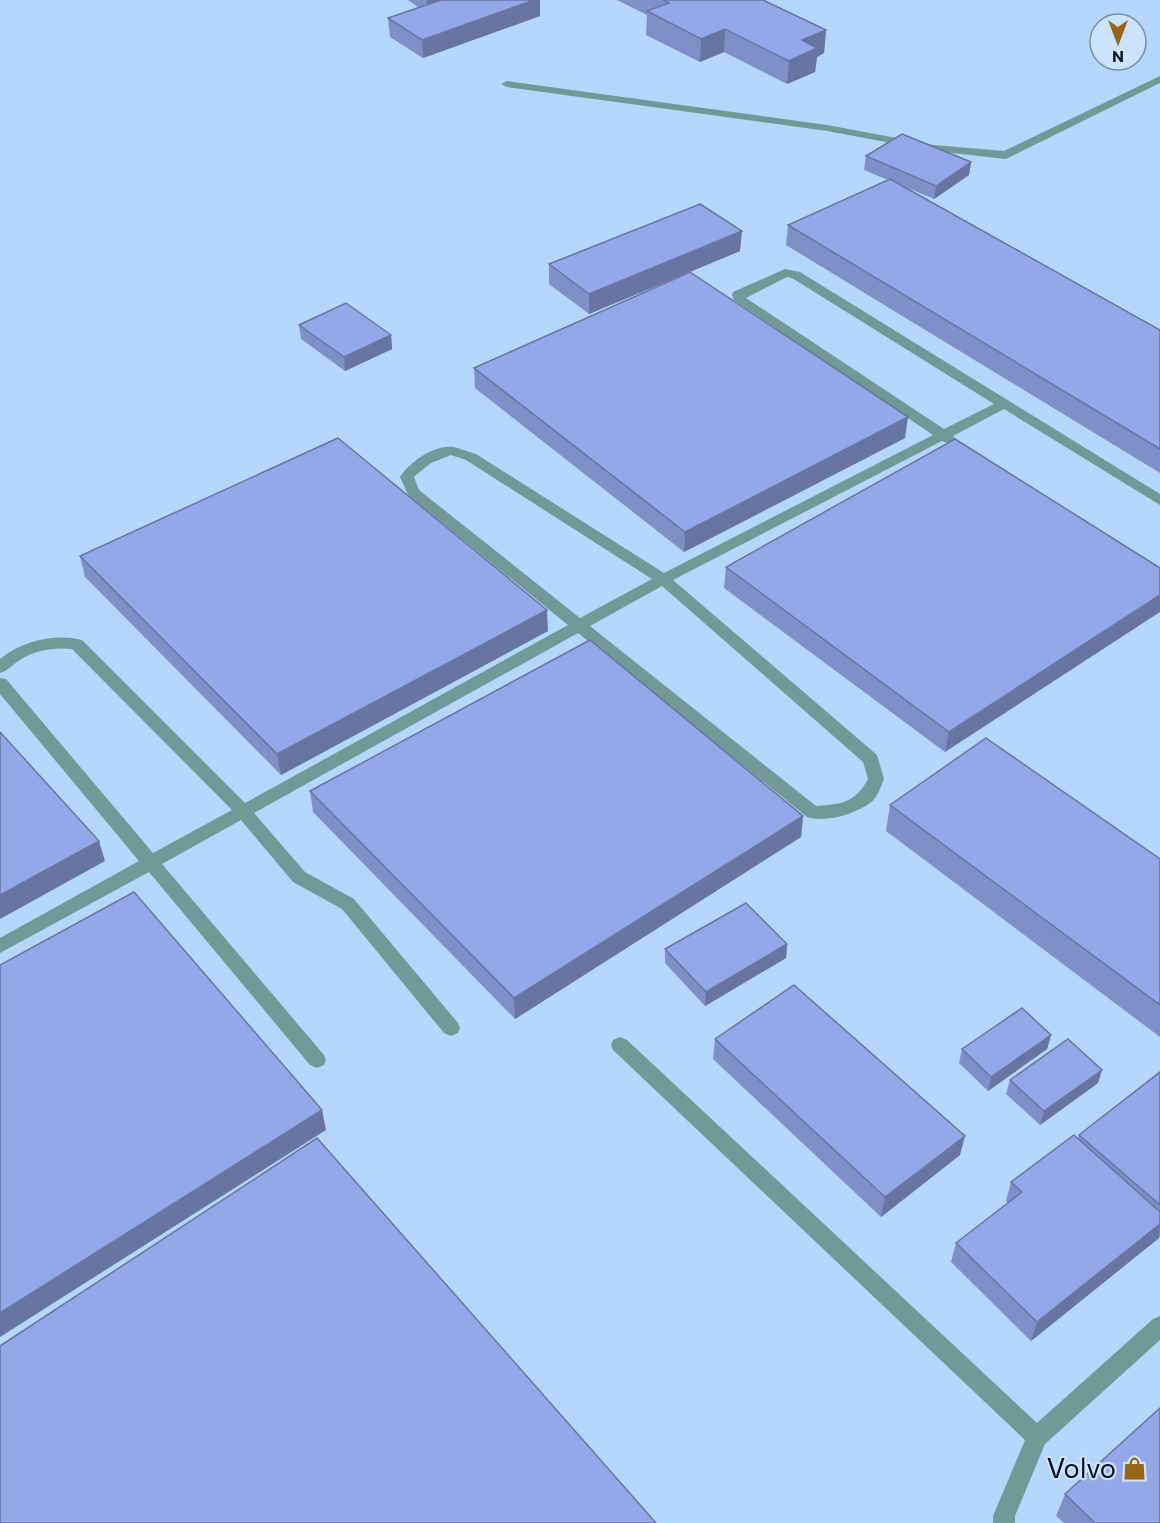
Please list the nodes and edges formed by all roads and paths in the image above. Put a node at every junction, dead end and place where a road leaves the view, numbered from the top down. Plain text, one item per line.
1 (1160, 79) edge
2 (507, 84) dead end
3 (1006, 403) junction
4 (943, 436) junction
5 (963, 448) edge
6 (1160, 500) edge
7 (663, 579) junction
8 (581, 625) junction
9 (0, 668) edge
10 (0, 683) edge
11 (243, 811) junction
12 (150, 863) junction
13 (0, 946) edge
14 (451, 1028) dead end
15 (620, 1045) dead end
16 (317, 1060) dead end
17 (1160, 1326) edge
18 (1037, 1437) junction
19 (1004, 1523) edge

1 - 2 lane
3 - 4 lane
3 - 4 lane
3 - 6 lane
4 - 5 lane
4 - 7 lane
7 - 8 lane
7 - 8 lane
7 - 8 lane
8 - 11 lane
9 - 11 lane
10 - 12 lane
11 - 12 lane
11 - 14 lane
12 - 13 lane
12 - 16 lane
15 - 18 lane
17 - 18 lane
18 - 19 lane

